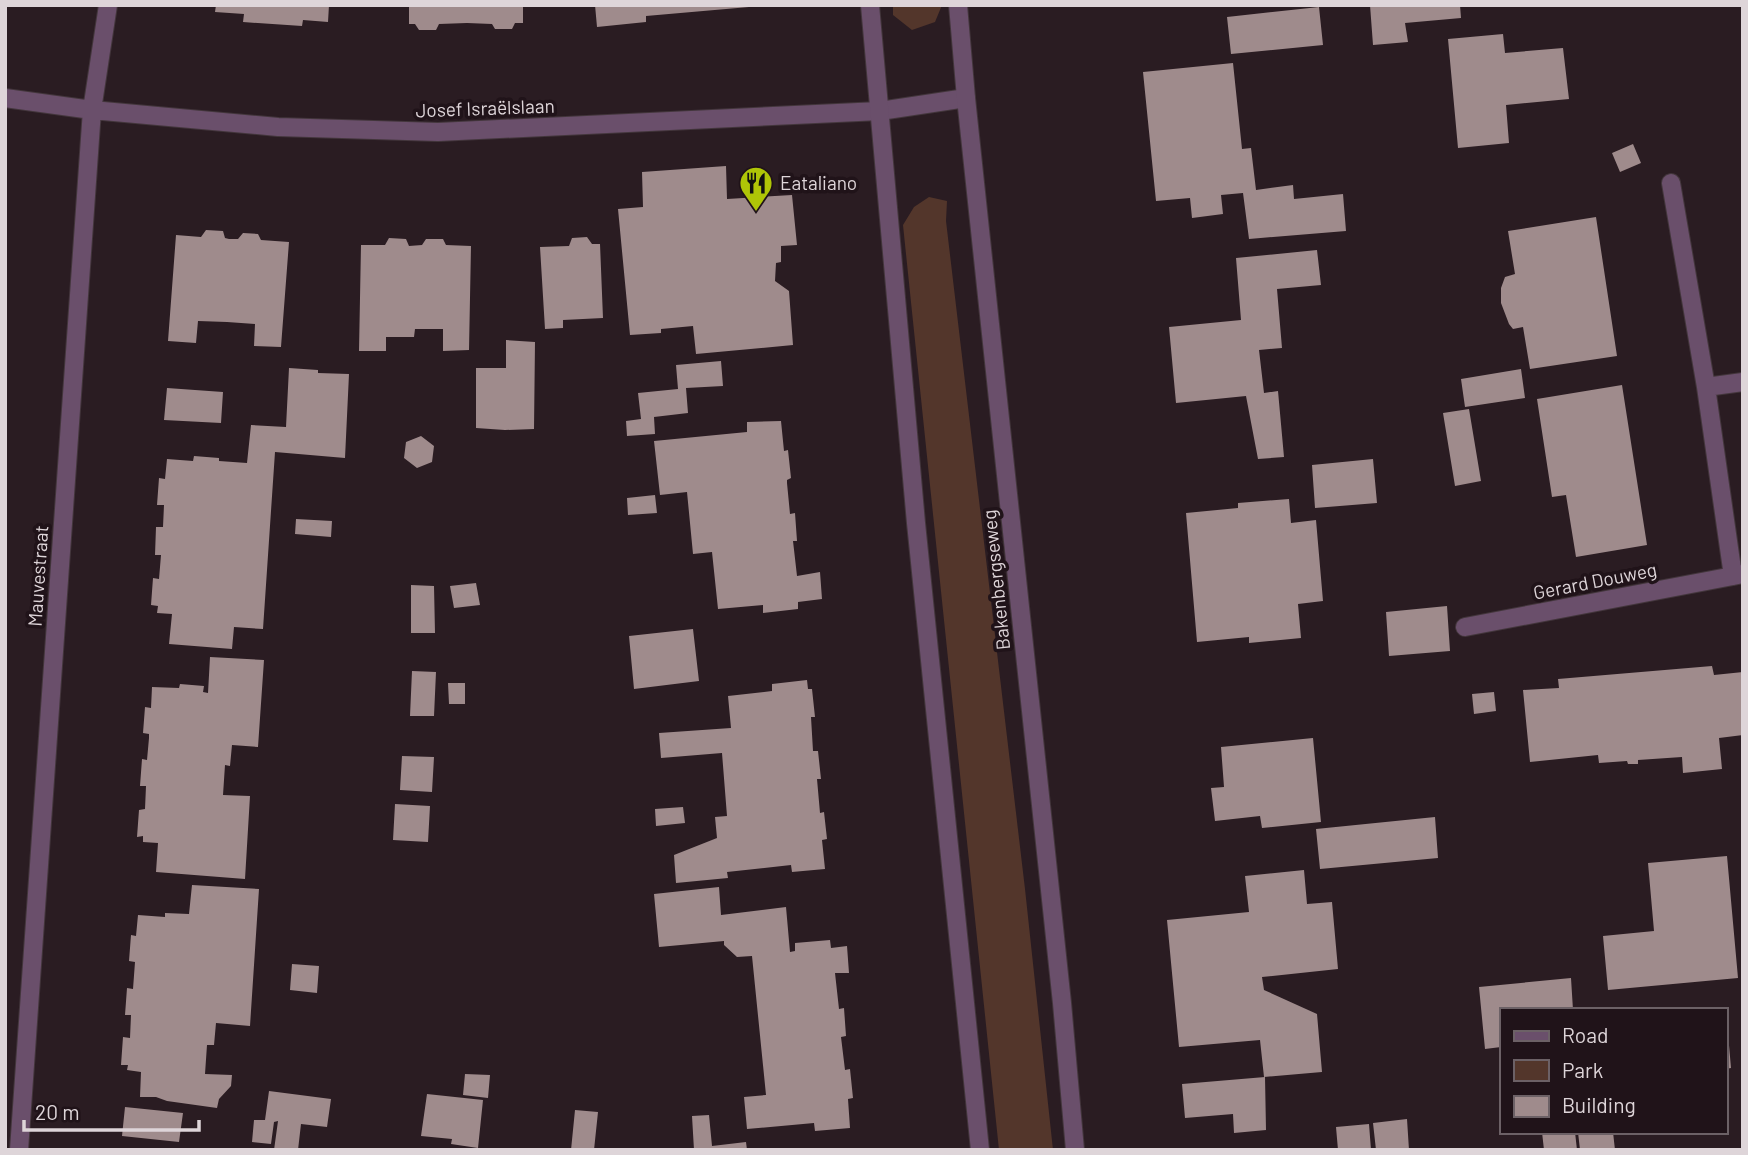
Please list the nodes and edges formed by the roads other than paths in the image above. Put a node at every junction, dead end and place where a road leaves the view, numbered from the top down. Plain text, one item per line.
1 (108, 5) edge
2 (870, 5) edge
3 (958, 5) edge
4 (5, 98) edge
5 (966, 98) junction
6 (92, 110) junction
7 (880, 111) junction
8 (1671, 183) dead end
9 (1743, 383) edge
10 (1706, 387) junction
11 (1738, 575) edge
12 (1465, 627) dead end
13 (19, 1150) edge
14 (981, 1150) edge
15 (1075, 1150) edge

1 - 6 street, Mauvestraat
2 - 7 street
3 - 5 street, Bakenbergseweg
4 - 6 street, Josef Israëlslaan
5 - 7 street, Josef Israëlslaan
5 - 15 street, Bakenbergseweg
6 - 7 street, Josef Israëlslaan
6 - 13 street, Mauvestraat
7 - 14 street
8 - 10 street, Gerard Douweg
9 - 10 street
10 - 11 street, Gerard Douweg
11 - 12 street, Gerard Douweg

